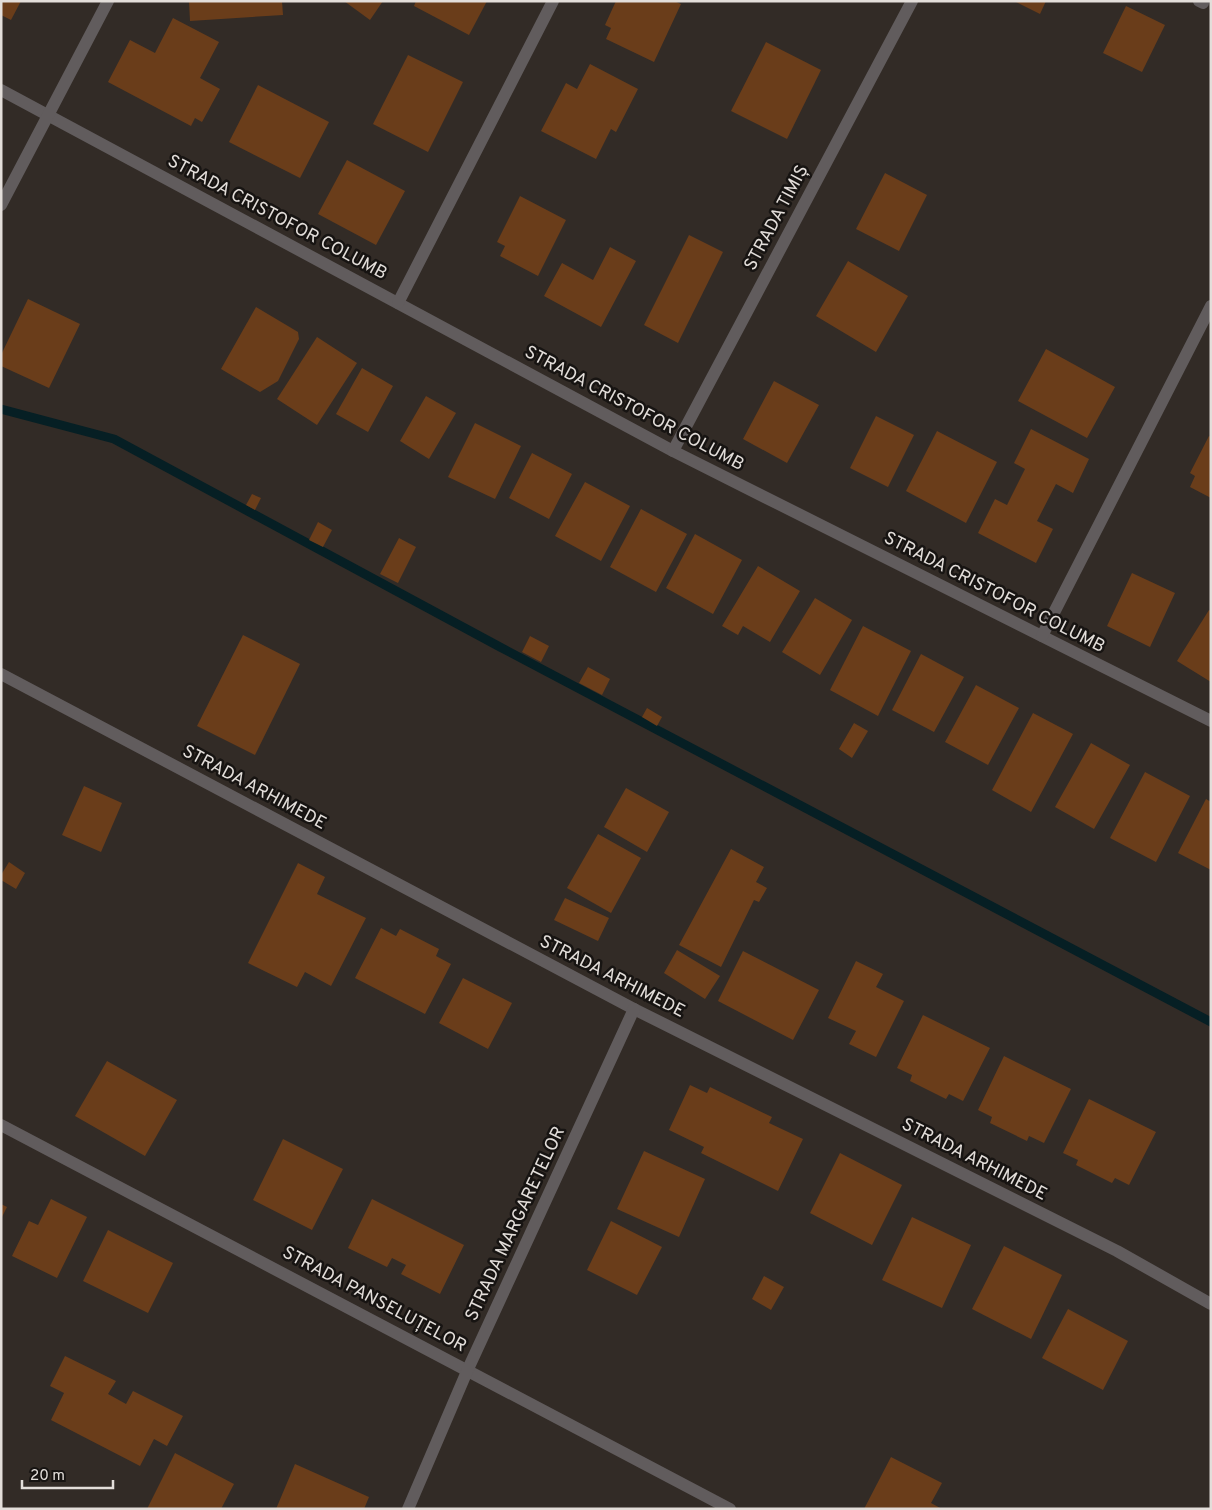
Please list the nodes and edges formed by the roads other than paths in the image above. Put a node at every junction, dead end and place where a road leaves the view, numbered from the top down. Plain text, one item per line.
1 (108, 1) edge
2 (553, 1) edge
3 (912, 1) edge
4 (1, 90) edge
5 (47, 115) junction
6 (1, 205) edge
7 (398, 303) junction
8 (1211, 306) edge
9 (673, 451) junction
10 (1042, 636) junction
11 (1, 674) edge
12 (1211, 721) edge
13 (634, 1009) junction
14 (1, 1124) edge
15 (1211, 1304) edge
16 (468, 1369) junction
17 (408, 1509) edge
18 (730, 1509) edge

1 - 5 street
2 - 7 street
3 - 9 street, STRADA TIMIȘ
4 - 5 street, STRADA CRISTOFOR COLUMB
5 - 6 street
5 - 7 street, STRADA CRISTOFOR COLUMB
7 - 9 street, STRADA CRISTOFOR COLUMB
8 - 10 street
9 - 10 street, STRADA CRISTOFOR COLUMB
10 - 12 street, STRADA CRISTOFOR COLUMB
11 - 13 street, STRADA ARHIMEDE
13 - 15 street, STRADA ARHIMEDE
13 - 16 street, STRADA MARGARETELOR
14 - 16 street, STRADA PANSELUȚELOR
16 - 17 street, STRADA MARGARETELOR
16 - 18 street, STRADA PANSELUȚELOR

